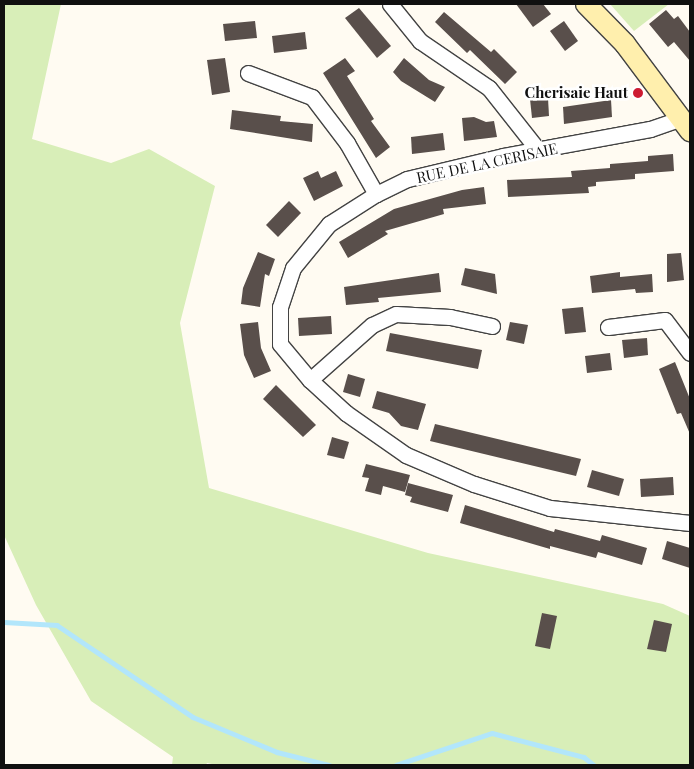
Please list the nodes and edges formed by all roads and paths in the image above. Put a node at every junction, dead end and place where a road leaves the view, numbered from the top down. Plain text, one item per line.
1 (390, 4) edge
2 (586, 4) edge
3 (248, 73) dead end
4 (686, 124) edge
5 (538, 150) junction
6 (376, 194) junction
7 (492, 326) dead end
8 (608, 328) dead end
9 (690, 353) edge
10 (310, 380) junction
11 (690, 523) edge

1 - 5 street
2 - 4 street
3 - 6 street
4 - 5 street, RUE DE LA CERISAIE
5 - 6 street, RUE DE LA CERISAIE
6 - 10 street, RUE DE LA CERISAIE
7 - 10 street
8 - 9 street
10 - 11 street, RUE DE LA CERISAIE

